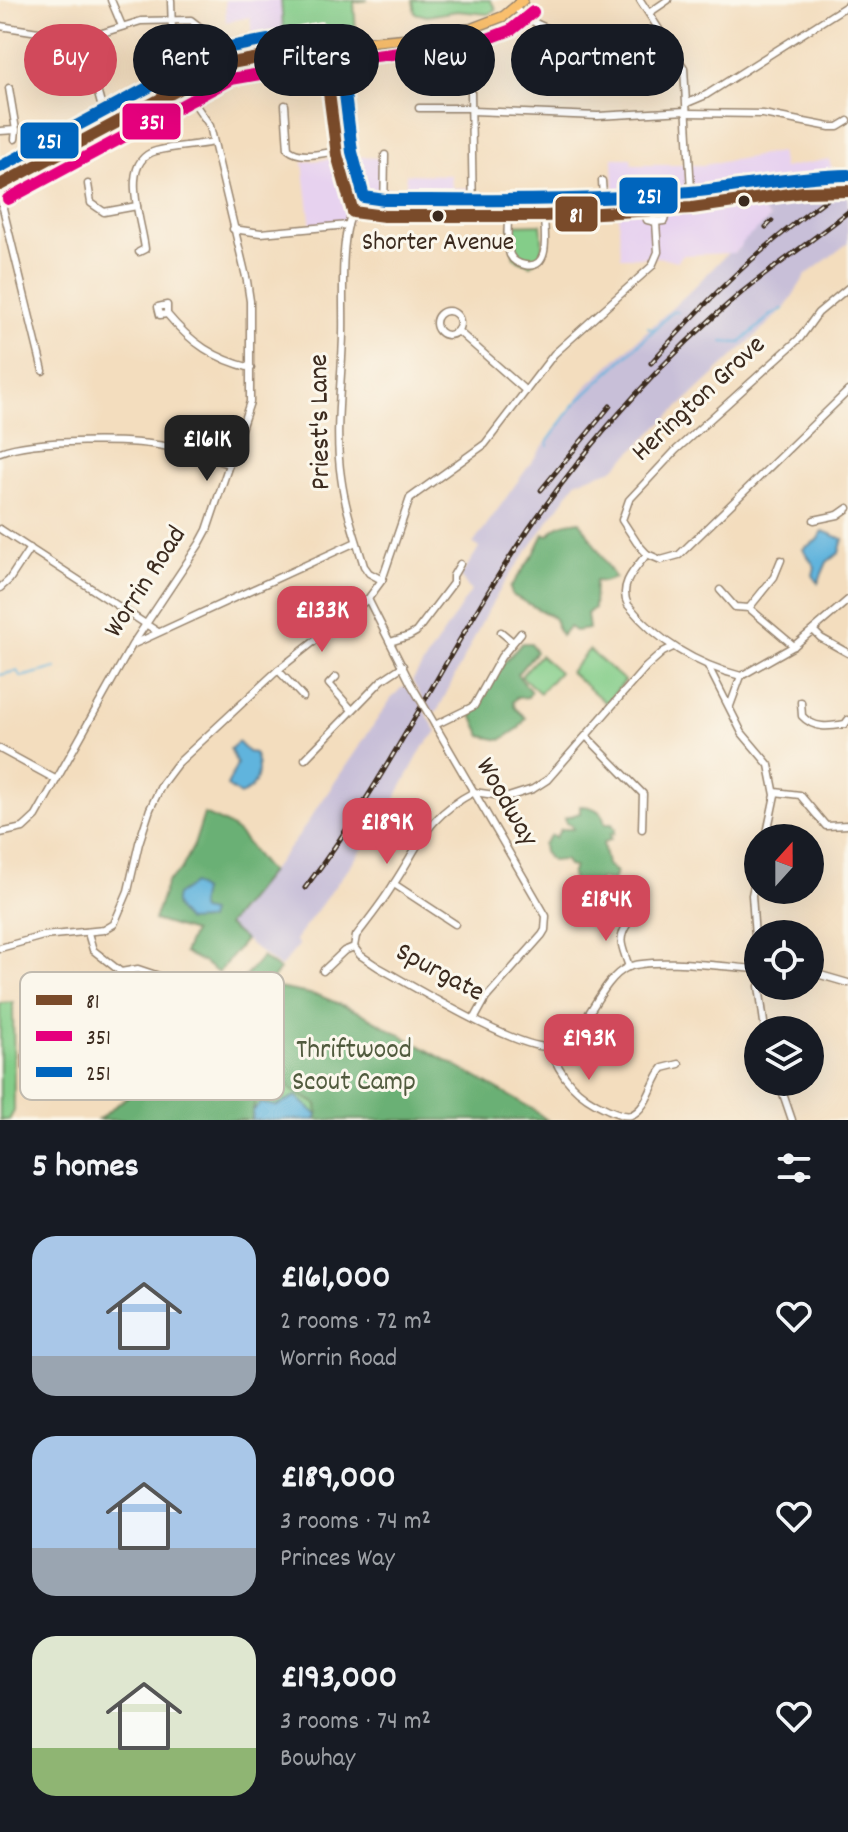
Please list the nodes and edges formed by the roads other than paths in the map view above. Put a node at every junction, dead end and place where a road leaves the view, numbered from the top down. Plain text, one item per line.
1 (111, 0) edge
2 (171, 0) edge
3 (640, 0) edge
4 (668, 0) edge
5 (519, 4) edge
6 (848, 5) edge
7 (649, 13) junction
8 (171, 21) junction
9 (171, 24) edge
10 (196, 24) edge
11 (484, 24) edge
12 (542, 24) edge
13 (0, 26) edge
14 (122, 26) junction
15 (117, 28) edge
16 (24, 30) edge
17 (9, 88) dead end
18 (99, 96) edge
19 (169, 96) edge
20 (190, 96) edge
21 (330, 96) edge
22 (472, 96) edge
23 (687, 103) junction
24 (285, 105) dead end
25 (102, 108) dead end
26 (419, 108) dead end
27 (472, 110) junction
28 (686, 112) junction
29 (848, 121) edge
30 (16, 130) junction
31 (0, 131) edge
32 (15, 139) dead end
33 (213, 142) junction
34 (338, 151) junction
35 (385, 155) dead end
36 (602, 181) dead end
37 (0, 185) edge
38 (87, 190) dead end
39 (848, 191) edge
40 (0, 196) edge
41 (137, 206) junction
42 (692, 208) junction
43 (667, 210) junction
44 (644, 211) junction
45 (353, 212) junction
46 (604, 212) junction
47 (384, 216) junction
48 (544, 216) junction
49 (473, 217) junction
50 (508, 217) junction
51 (656, 222) junction
52 (348, 225) junction
53 (233, 229) junction
54 (144, 251) dead end
55 (848, 288) edge
56 (167, 314) dead end
57 (458, 331) junction
58 (251, 368) junction
59 (43, 371) dead end
60 (526, 391) junction
61 (848, 391) edge
62 (0, 452) edge
63 (229, 464) junction
64 (848, 508) edge
65 (814, 520) dead end
66 (0, 529) edge
67 (356, 542) junction
68 (30, 548) junction
69 (647, 554) junction
70 (781, 560) dead end
71 (460, 564) dead end
72 (382, 580) junction
73 (0, 588) edge
74 (720, 590) dead end
75 (368, 599) junction
76 (848, 600) edge
77 (749, 608) junction
78 (146, 622) junction
79 (814, 631) junction
80 (158, 632) junction
81 (501, 632) dead end
82 (521, 633) dead end
83 (662, 640) junction
84 (390, 642) junction
85 (513, 642) junction
86 (132, 645) junction
87 (794, 646) junction
88 (673, 647) junction
89 (663, 652) junction
90 (848, 653) edge
91 (403, 666) junction
92 (708, 666) junction
93 (278, 670) junction
94 (741, 676) junction
95 (336, 677) dead end
96 (303, 697) dead end
97 (801, 702) dead end
98 (730, 706) junction
99 (352, 710) junction
100 (846, 722) edge
101 (435, 725) junction
102 (847, 733) edge
103 (587, 737) junction
104 (0, 749) edge
105 (305, 759) dead end
106 (55, 779) junction
107 (474, 792) junction
108 (775, 792) junction
109 (769, 824) edge
110 (848, 825) edge
111 (642, 829) dead end
112 (0, 833) edge
113 (394, 884) junction
114 (628, 923) dead end
115 (455, 924) dead end
116 (88, 933) junction
117 (354, 947) junction
118 (0, 948) edge
119 (744, 965) edge
120 (629, 967) junction
121 (323, 971) dead end
122 (121, 972) joint
123 (147, 972) edge
124 (824, 976) edge
125 (848, 983) edge
126 (475, 1018) junction
127 (550, 1047) junction
128 (679, 1064) dead end
129 (784, 1096) edge
130 (792, 1120) edge

1 - 14 street
2 - 8 street, Worrin Road
3 - 7 street
4 - 7 street
5 - 11 main road
5 - 12 street
6 - 23 street
7 - 23 street
8 - 9 street, Worrin Road
8 - 10 street
8 - 14 street
13 - 16 street
14 - 15 street
17 - 30 street
18 - 25 street
19 - 37 main road
20 - 33 street, Worrin Road
21 - 34 main road
22 - 27 street
23 - 28 street
24 - 34 street
26 - 27 street
27 - 28 street
27 - 49 street
28 - 29 street
28 - 42 street
30 - 31 street
30 - 32 street
33 - 41 street
33 - 53 street, Worrin Road
34 - 45 main road
35 - 47 street
36 - 46 street
38 - 41 street
39 - 42 main road
40 - 59 street
41 - 54 street
42 - 43 main road
43 - 44 main road
43 - 51 street
44 - 46 main road
44 - 51 street
45 - 47 main road
45 - 52 street, Priest's Lane
46 - 48 main road
47 - 49 main road
48 - 50 main road
48 - 50 street
49 - 50 main road
51 - 60 street
52 - 53 street
52 - 67 street, Priest's Lane
53 - 58 street, Worrin Road
55 - 69 street, Herington Grove
56 - 58 street
57 - 57 street
57 - 60 street
58 - 63 street, Worrin Road
60 - 72 street
61 - 69 street
62 - 63 street
63 - 78 street, Worrin Road
64 - 65 street
66 - 68 street
67 - 72 street, Priest's Lane
67 - 80 street
68 - 73 street
68 - 78 street
69 - 83 street
70 - 77 street
71 - 84 street
72 - 75 street
74 - 77 street
75 - 84 street, Woodway
75 - 93 street
76 - 79 street
77 - 87 street
78 - 80 street
78 - 86 street, Worrin Road
79 - 87 street
79 - 90 street
80 - 86 street
81 - 85 street
82 - 85 street
83 - 88 street
83 - 89 street
84 - 91 street, Woodway
85 - 101 street
86 - 106 street, Worrin Road
87 - 94 street
88 - 89 street
88 - 92 street
89 - 103 street
91 - 99 street
91 - 101 street, Woodway, bridge
92 - 94 street
92 - 98 street
93 - 96 street
93 - 116 street
94 - 98 street
95 - 99 street
97 - 100 street
98 - 108 street
99 - 105 street
100 - 102 street
101 - 107 street, Woodway
103 - 107 street
103 - 111 street
104 - 106 street
106 - 112 street, Worrin Road
107 - 113 street
107 - 126 street, Woodway
108 - 109 street
108 - 110 street
113 - 115 street
113 - 117 street
114 - 120 street
116 - 118 street
116 - 122 street
117 - 121 street
117 - 126 street, Spurgate
119 - 120 street
120 - 127 street
122 - 123 street
124 - 125 street
126 - 127 street, Spurgate
127 - 128 street
129 - 130 street

